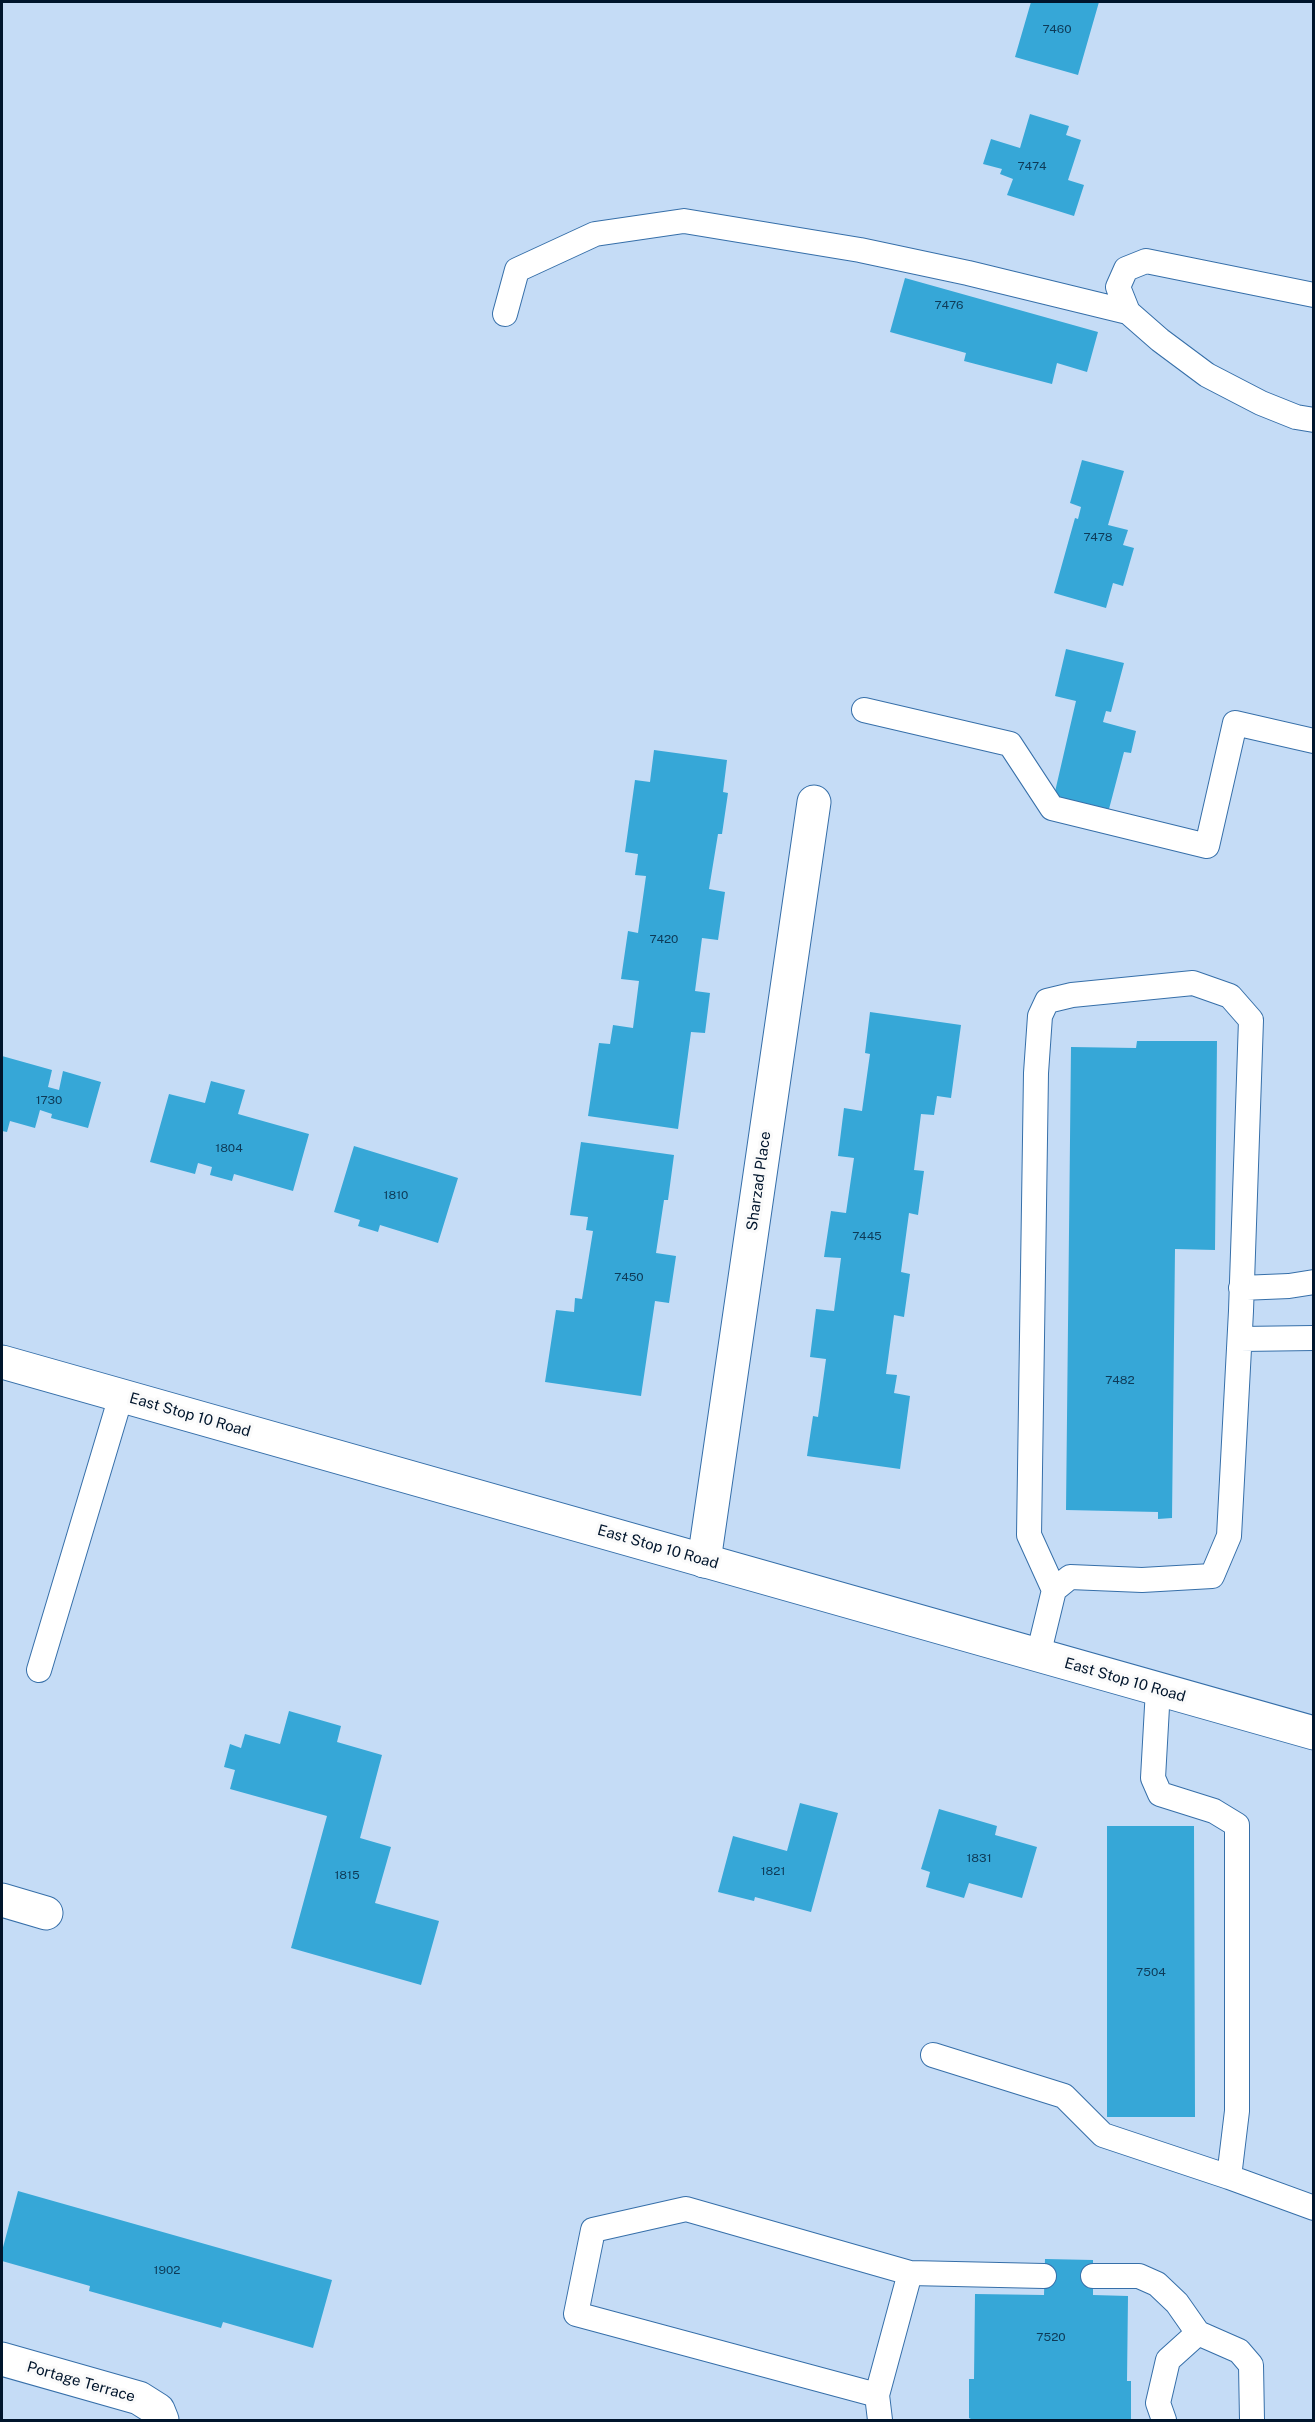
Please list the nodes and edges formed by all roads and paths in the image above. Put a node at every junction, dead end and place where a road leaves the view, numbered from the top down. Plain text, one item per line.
1 (1314, 294) edge
2 (1128, 312) junction
3 (505, 314) dead end
4 (1314, 420) edge
5 (864, 710) dead end
6 (1314, 741) edge
7 (814, 802) dead end
8 (1314, 1282) edge
9 (1241, 1288) junction
10 (1314, 1338) edge
11 (1240, 1339) junction
12 (2, 1362) edge
13 (121, 1396) junction
14 (704, 1561) junction
15 (1054, 1590) junction
16 (1038, 1656) junction
17 (39, 1670) dead end
18 (1158, 1689) junction
19 (1314, 1733) edge
20 (2, 1900) edge
21 (46, 1912) dead end
22 (933, 2055) dead end
23 (1229, 2177) junction
24 (1314, 2208) edge
25 (910, 2273) junction
26 (1044, 2276) dead end
27 (1093, 2276) dead end
28 (1198, 2333) junction
29 (2, 2359) edge
30 (877, 2395) junction
31 (160, 2416) edge
32 (880, 2421) edge
33 (1164, 2421) edge
34 (1252, 2421) edge

1 - 2 lane
2 - 3 lane
2 - 4 lane
5 - 6 lane
7 - 14 street, Sharzad Place
8 - 9 lane
9 - 11 lane
9 - 15 lane
10 - 11 lane
11 - 15 lane
12 - 13 street, East Stop 10 Road
13 - 14 street, East Stop 10 Road
13 - 17 lane
14 - 16 street, East Stop 10 Road
15 - 16 lane
16 - 18 street, East Stop 10 Road
18 - 19 street, East Stop 10 Road
18 - 23 lane
20 - 21 street
22 - 23 lane
23 - 24 lane
25 - 26 lane
25 - 30 lane
25 - 30 lane
27 - 28 lane
28 - 33 lane
28 - 34 lane
29 - 31 street, Portage Terrace
30 - 32 lane

